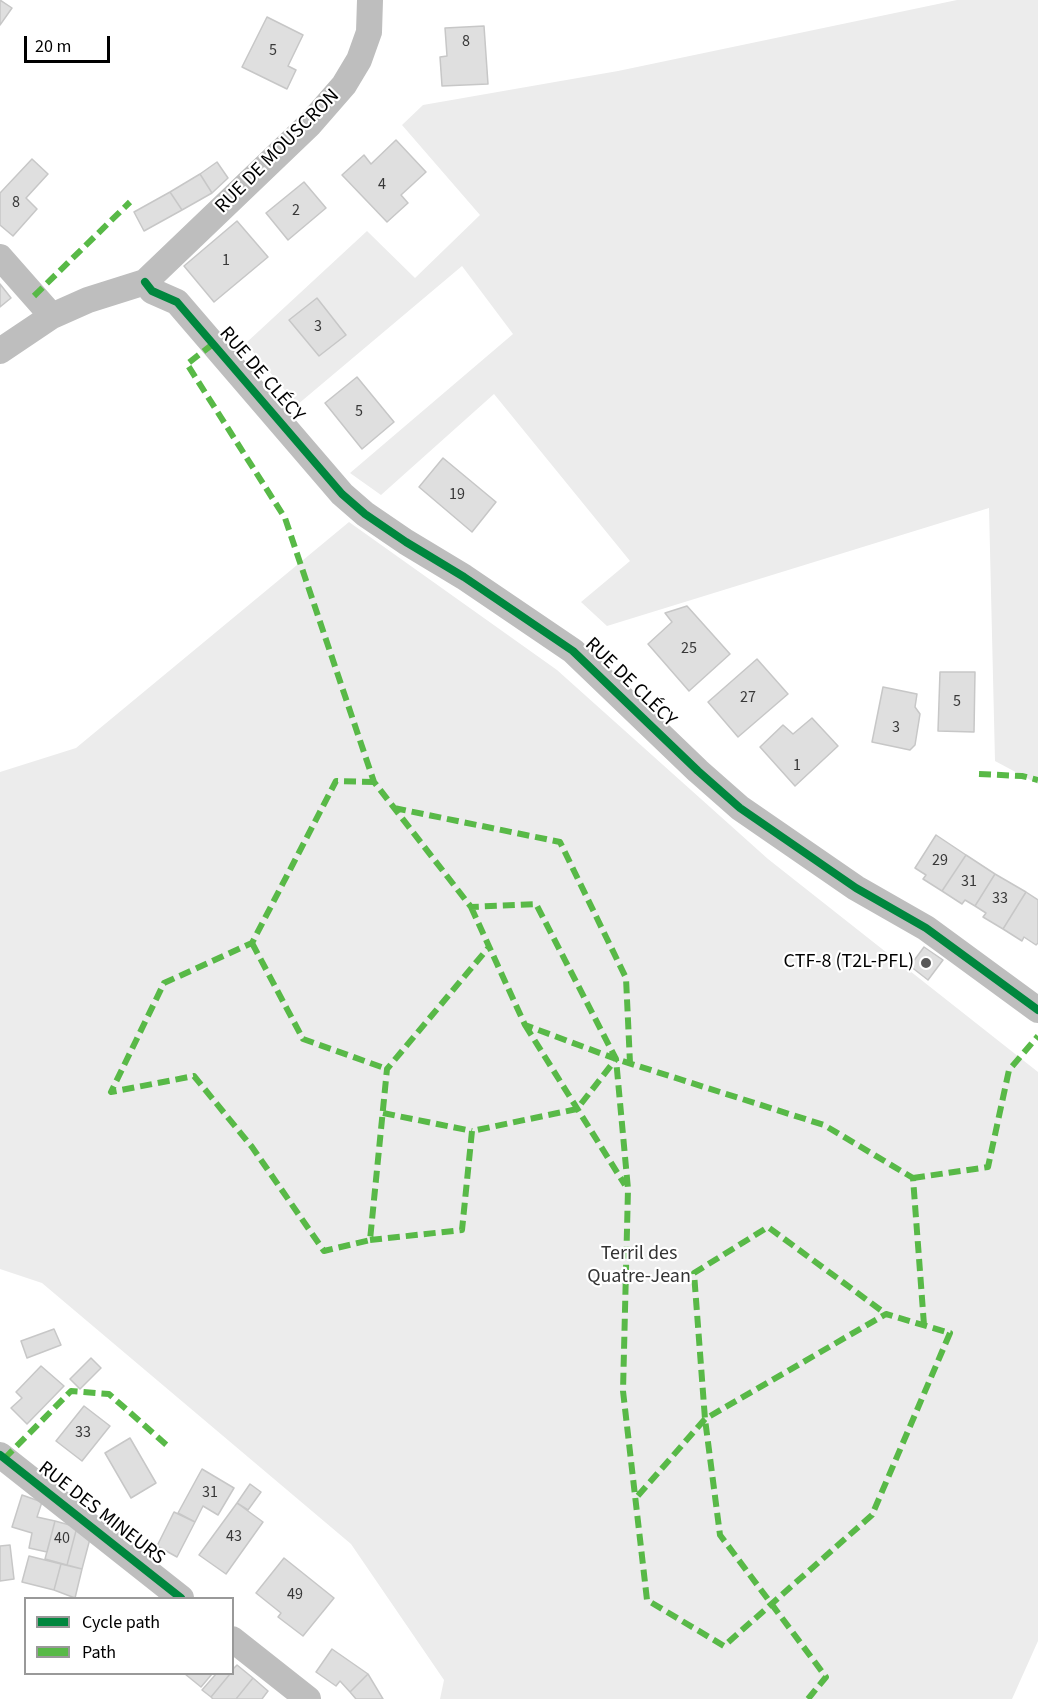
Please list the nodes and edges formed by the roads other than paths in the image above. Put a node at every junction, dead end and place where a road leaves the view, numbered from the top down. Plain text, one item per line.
1 (370, 0) edge
2 (0, 257) edge
3 (145, 282) junction
4 (52, 316) junction
5 (0, 351) edge
6 (1038, 1010) edge
7 (0, 1455) edge
8 (178, 1597) edge
9 (234, 1641) edge
10 (308, 1699) edge

1 - 3 street, RUE DE MOUSCRON
2 - 4 street
3 - 4 street
3 - 6 street, RUE DE CLÉCY
4 - 5 street
7 - 8 street, RUE DES MINEURS
9 - 10 street

